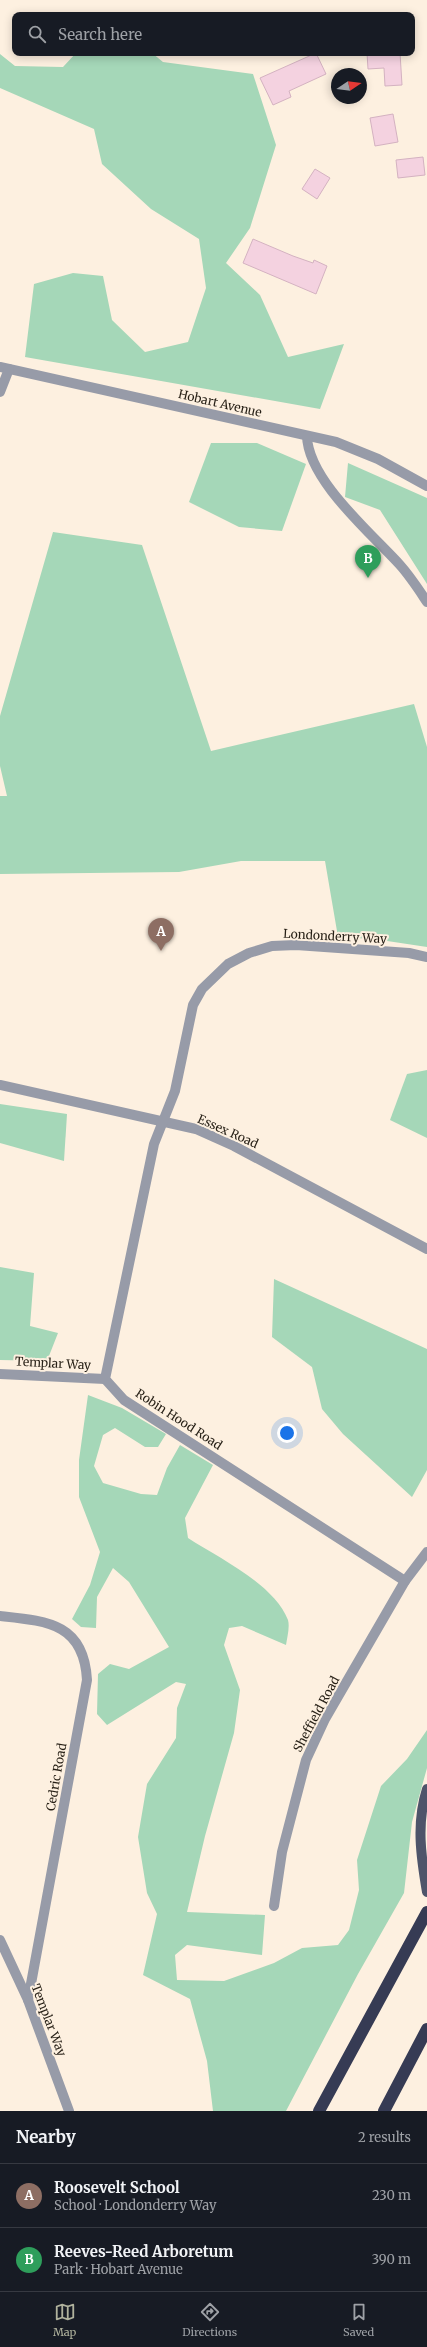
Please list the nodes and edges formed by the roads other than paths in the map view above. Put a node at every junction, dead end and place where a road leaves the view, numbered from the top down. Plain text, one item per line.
1 (4, 368) edge
2 (0, 392) edge
3 (307, 436) junction
4 (427, 486) edge
5 (427, 602) edge
6 (427, 957) edge
7 (0, 1085) edge
8 (163, 1122) junction
9 (427, 1249) edge
10 (0, 1374) edge
11 (104, 1379) junction
12 (427, 1552) edge
13 (405, 1581) junction
14 (0, 1616) edge
15 (427, 1789) edge
16 (427, 1892) edge
17 (274, 1906) dead end
18 (427, 1912) edge
19 (0, 1940) edge
20 (28, 2000) junction
21 (427, 2029) edge
22 (424, 2037) edge
23 (68, 2111) edge
24 (319, 2111) edge
25 (384, 2111) edge

1 - 2 street
1 - 3 street, Hobart Avenue
3 - 4 street, Hobart Avenue
3 - 5 street
6 - 8 street, Londonderry Way
7 - 8 street, Essex Road
8 - 9 street, Essex Road
8 - 11 street
10 - 11 street, Templar Way
11 - 13 street, Robin Hood Road
12 - 13 street, Sheffield Road
13 - 17 street, Sheffield Road
14 - 20 street, Cedric Road
15 - 16 main road
18 - 24 highway
19 - 20 street, Templar Way
20 - 23 street, Templar Way
21 - 22 highway
22 - 25 highway

